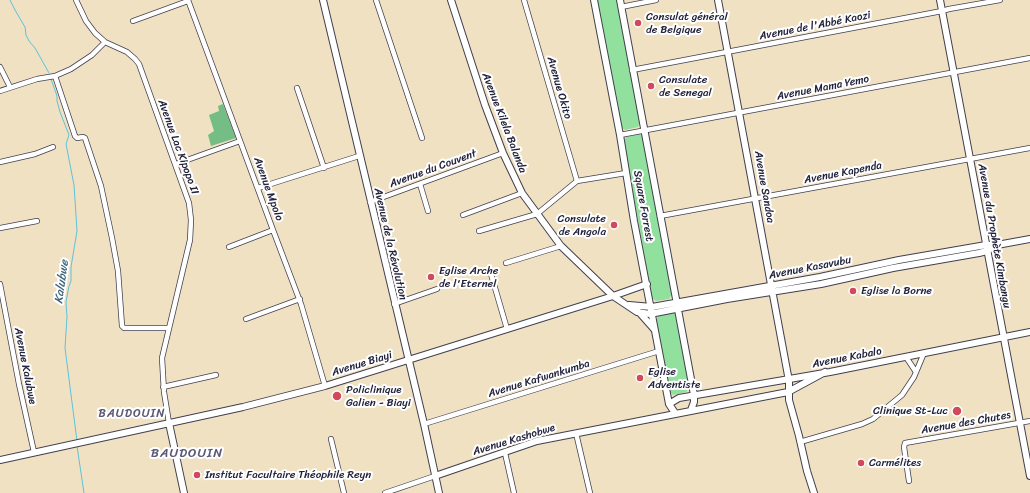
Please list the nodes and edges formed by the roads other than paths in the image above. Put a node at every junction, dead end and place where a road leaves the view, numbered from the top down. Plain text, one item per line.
1 (76, 0) edge
2 (188, 0) edge
3 (323, 0) edge
4 (376, 0) edge
5 (451, 0) edge
6 (524, 0) edge
7 (594, 0) edge
8 (620, 0) edge
9 (656, 0) edge
10 (718, 0) edge
11 (940, 0) edge
12 (1000, 0) edge
13 (621, 7) junction
14 (942, 11) junction
15 (132, 21) dead end
16 (105, 42) junction
17 (728, 51) junction
18 (1030, 58) edge
19 (0, 67) edge
20 (632, 70) junction
21 (954, 73) junction
22 (55, 76) junction
23 (10, 87) junction
24 (297, 88) dead end
25 (0, 91) edge
26 (740, 112) junction
27 (644, 130) junction
28 (620, 135) junction
29 (422, 138) dead end
30 (240, 141) junction
31 (53, 147) dead end
32 (1030, 148) edge
33 (503, 154) junction
34 (359, 156) junction
35 (970, 158) junction
36 (0, 162) edge
37 (176, 164) junction
38 (324, 168) junction
39 (626, 173) junction
40 (577, 181) junction
41 (420, 184) junction
42 (258, 188) junction
43 (522, 192) junction
44 (756, 199) junction
45 (370, 202) junction
46 (428, 211) dead end
47 (537, 214) junction
48 (463, 215) dead end
49 (660, 216) junction
50 (37, 221) dead end
51 (0, 228) edge
52 (273, 230) junction
53 (479, 231) dead end
54 (1030, 239) edge
55 (561, 246) junction
56 (228, 247) dead end
57 (987, 248) junction
58 (506, 264) dead end
59 (491, 274) dead end
60 (0, 284) edge
61 (647, 284) junction
62 (772, 288) junction
63 (437, 290) dead end
64 (613, 296) junction
65 (300, 299) junction
66 (394, 304) junction
67 (627, 305) junction
68 (677, 306) junction
69 (652, 310) junction
70 (639, 312) junction
71 (246, 320) dead end
72 (168, 328) junction
73 (507, 329) junction
74 (656, 330) junction
75 (1030, 332) edge
76 (1003, 336) junction
77 (659, 351) junction
78 (924, 353) junction
79 (906, 357) junction
80 (408, 360) junction
81 (825, 372) junction
82 (916, 372) junction
83 (216, 374) dead end
84 (788, 378) junction
85 (325, 386) junction
86 (163, 387) junction
87 (788, 392) junction
88 (694, 395) junction
89 (669, 404) junction
90 (691, 410) junction
91 (675, 413) junction
92 (660, 416) junction
93 (1030, 421) edge
94 (169, 423) junction
95 (1020, 423) junction
96 (424, 424) junction
97 (576, 433) junction
98 (331, 439) dead end
99 (800, 442) junction
100 (34, 452) junction
101 (505, 453) junction
102 (0, 460) edge
103 (435, 476) junction
104 (1030, 476) edge
105 (909, 481) dead end
106 (184, 493) edge
107 (344, 493) edge
108 (385, 493) edge
109 (439, 493) edge
110 (514, 493) edge
111 (590, 493) edge
112 (814, 493) edge

1 - 16 street, Avenue Lac Kipopo II
2 - 15 street
2 - 30 street, Avenue Mpolo
3 - 34 street, Avenue de la Révolution
4 - 29 street
5 - 33 street, Avenue Kilela Balanda
6 - 40 street, Avenue Okito
7 - 28 street, Square Forrest
8 - 13 street, Square Forrest
9 - 13 street
10 - 17 street, Avenue Sandoa
11 - 14 street, Avenue du Prophète Kimbangu
12 - 14 street, Avenue de l'Abbé Kaozi
13 - 20 street, Square Forrest
14 - 17 street, Avenue de l'Abbé Kaozi
14 - 21 street, Avenue du Prophète Kimbangu
16 - 22 street
16 - 37 street, Avenue Lac Kipopo II
17 - 20 street, Avenue de l'Abbé Kaozi
17 - 26 street, Avenue Sandoa
18 - 21 street, Avenue Mama Yemo
19 - 23 street
20 - 27 street, Square Forrest
21 - 26 street, Avenue Mama Yemo
21 - 35 street, Avenue du Prophète Kimbangu
22 - 23 street
22 - 72 street
23 - 25 street
24 - 38 street
26 - 27 street, Avenue Mama Yemo
26 - 44 street, Avenue Sandoa
27 - 28 street, Avenue Mama Yemo
27 - 49 street, Square Forrest
28 - 39 street, Square Forrest
30 - 37 street
30 - 42 street, Avenue Mpolo
31 - 36 street
32 - 35 street, Avenue Kapenda
33 - 41 street, Avenue du Couvent
33 - 43 street, Avenue Kilela Balanda
34 - 38 street
34 - 45 street, Avenue de la Révolution
35 - 44 street, Avenue Kapenda
35 - 57 street, Avenue du Prophète Kimbangu
37 - 72 street, Avenue Lac Kipopo II
38 - 42 street
39 - 40 street
39 - 61 street, Square Forrest
40 - 47 street
41 - 45 street, Avenue du Couvent
41 - 46 street
42 - 52 street, Avenue Mpolo
43 - 47 street, Avenue Kilela Balanda
43 - 48 street
44 - 49 street, Avenue Kapenda
44 - 62 street, Avenue Sandoa
45 - 66 street, Avenue de la Révolution
47 - 53 street
47 - 55 street, Avenue Kilela Balanda
49 - 68 street, Square Forrest
50 - 51 street
52 - 56 street
52 - 65 street, Avenue Mpolo
54 - 57 street, Avenue Kasavubu
55 - 58 street
55 - 64 street, Avenue Kilela Balanda
57 - 62 street, Avenue Kasavubu
57 - 76 street, Avenue du Prophète Kimbangu
59 - 73 street
60 - 100 street, Avenue Kalubwe
61 - 64 street, Avenue Biayi
61 - 69 street, Square Forrest
62 - 68 street, Avenue Kasavubu
62 - 84 street, Avenue Sandoa
63 - 66 street
64 - 67 street, Avenue Kilela Balanda
64 - 73 street, Avenue Biayi
65 - 71 street
65 - 85 street, Avenue Mpolo
66 - 80 street, Avenue de la Révolution
67 - 69 street, Avenue Kasavubu
67 - 70 street, Avenue Kilela Balanda
68 - 69 street, Avenue Kasavubu
68 - 88 street, Square Forrest
69 - 70 street, Avenue Kilela Balanda
69 - 74 street, Square Forrest
70 - 74 street
72 - 86 street, Avenue Lac Kipopo II
73 - 80 street, Avenue Biayi
74 - 77 street, Square Forrest
75 - 76 street, Avenue Kabalo
76 - 78 street, Avenue Kabalo
76 - 95 street, Avenue du Prophète Kimbangu
77 - 89 street, Square Forrest
77 - 96 street, Avenue Kafwankumba
78 - 79 street, Avenue Kabalo
78 - 82 street
79 - 81 street, Avenue Kabalo
79 - 82 street
80 - 85 street, Avenue Biayi
80 - 96 street, Avenue de la Révolution
81 - 84 street, Avenue Kabalo
81 - 87 street
82 - 99 street
83 - 86 street
84 - 87 street, Avenue Sandoa
84 - 88 street, Avenue Kabalo
85 - 94 street, Avenue Biayi
86 - 94 street, Avenue Lac Kipopo II
87 - 90 street
87 - 99 street, Avenue Sandoa
88 - 89 street, Avenue Kabalo
88 - 90 street, Square Forrest
89 - 91 street, Square Forrest
89 - 92 street
90 - 91 street
91 - 92 street, Avenue Kashobwe
92 - 97 street, Avenue Kashobwe
93 - 95 street, Avenue des Chutes
94 - 100 street, Avenue Biayi
94 - 106 street
95 - 104 street, Avenue du Prophète Kimbangu
95 - 105 street, Avenue des Chutes
96 - 103 street, Avenue de la Révolution
97 - 101 street, Avenue Kashobwe
97 - 111 street
98 - 107 street
99 - 112 street, Avenue Sandoa
100 - 102 street, Avenue Biayi
101 - 103 street, Avenue Kashobwe
101 - 110 street
103 - 108 street, Avenue Kashobwe
103 - 109 street, Avenue de la Révolution

